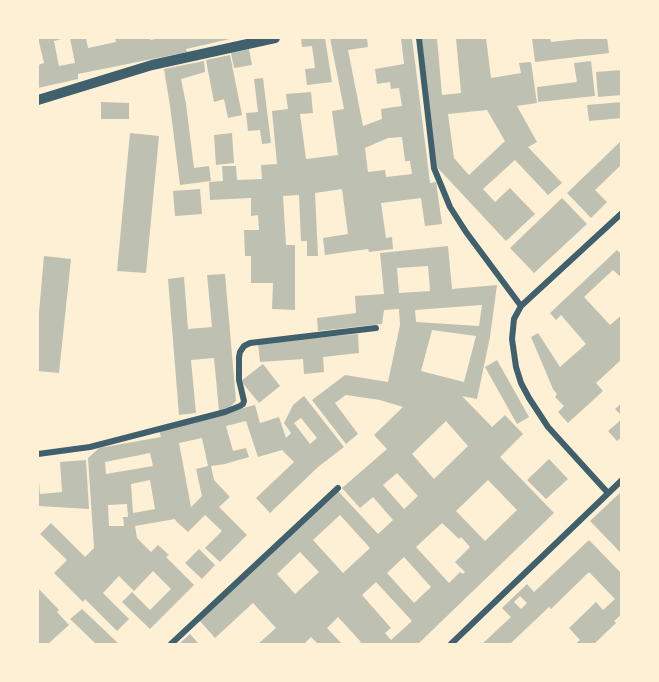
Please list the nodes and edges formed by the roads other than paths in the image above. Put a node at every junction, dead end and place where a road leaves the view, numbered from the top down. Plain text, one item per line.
1 (275, 38) edge
2 (419, 38) edge
3 (38, 100) edge
4 (621, 213) edge
5 (521, 306) junction
6 (376, 328) dead end
7 (38, 454) edge
8 (621, 480) edge
9 (338, 488) dead end
10 (608, 493) junction
11 (171, 645) edge
12 (451, 645) edge

1 - 3 street
2 - 5 street
4 - 5 street
5 - 10 street
6 - 7 street
8 - 10 street
9 - 11 street
10 - 12 street

